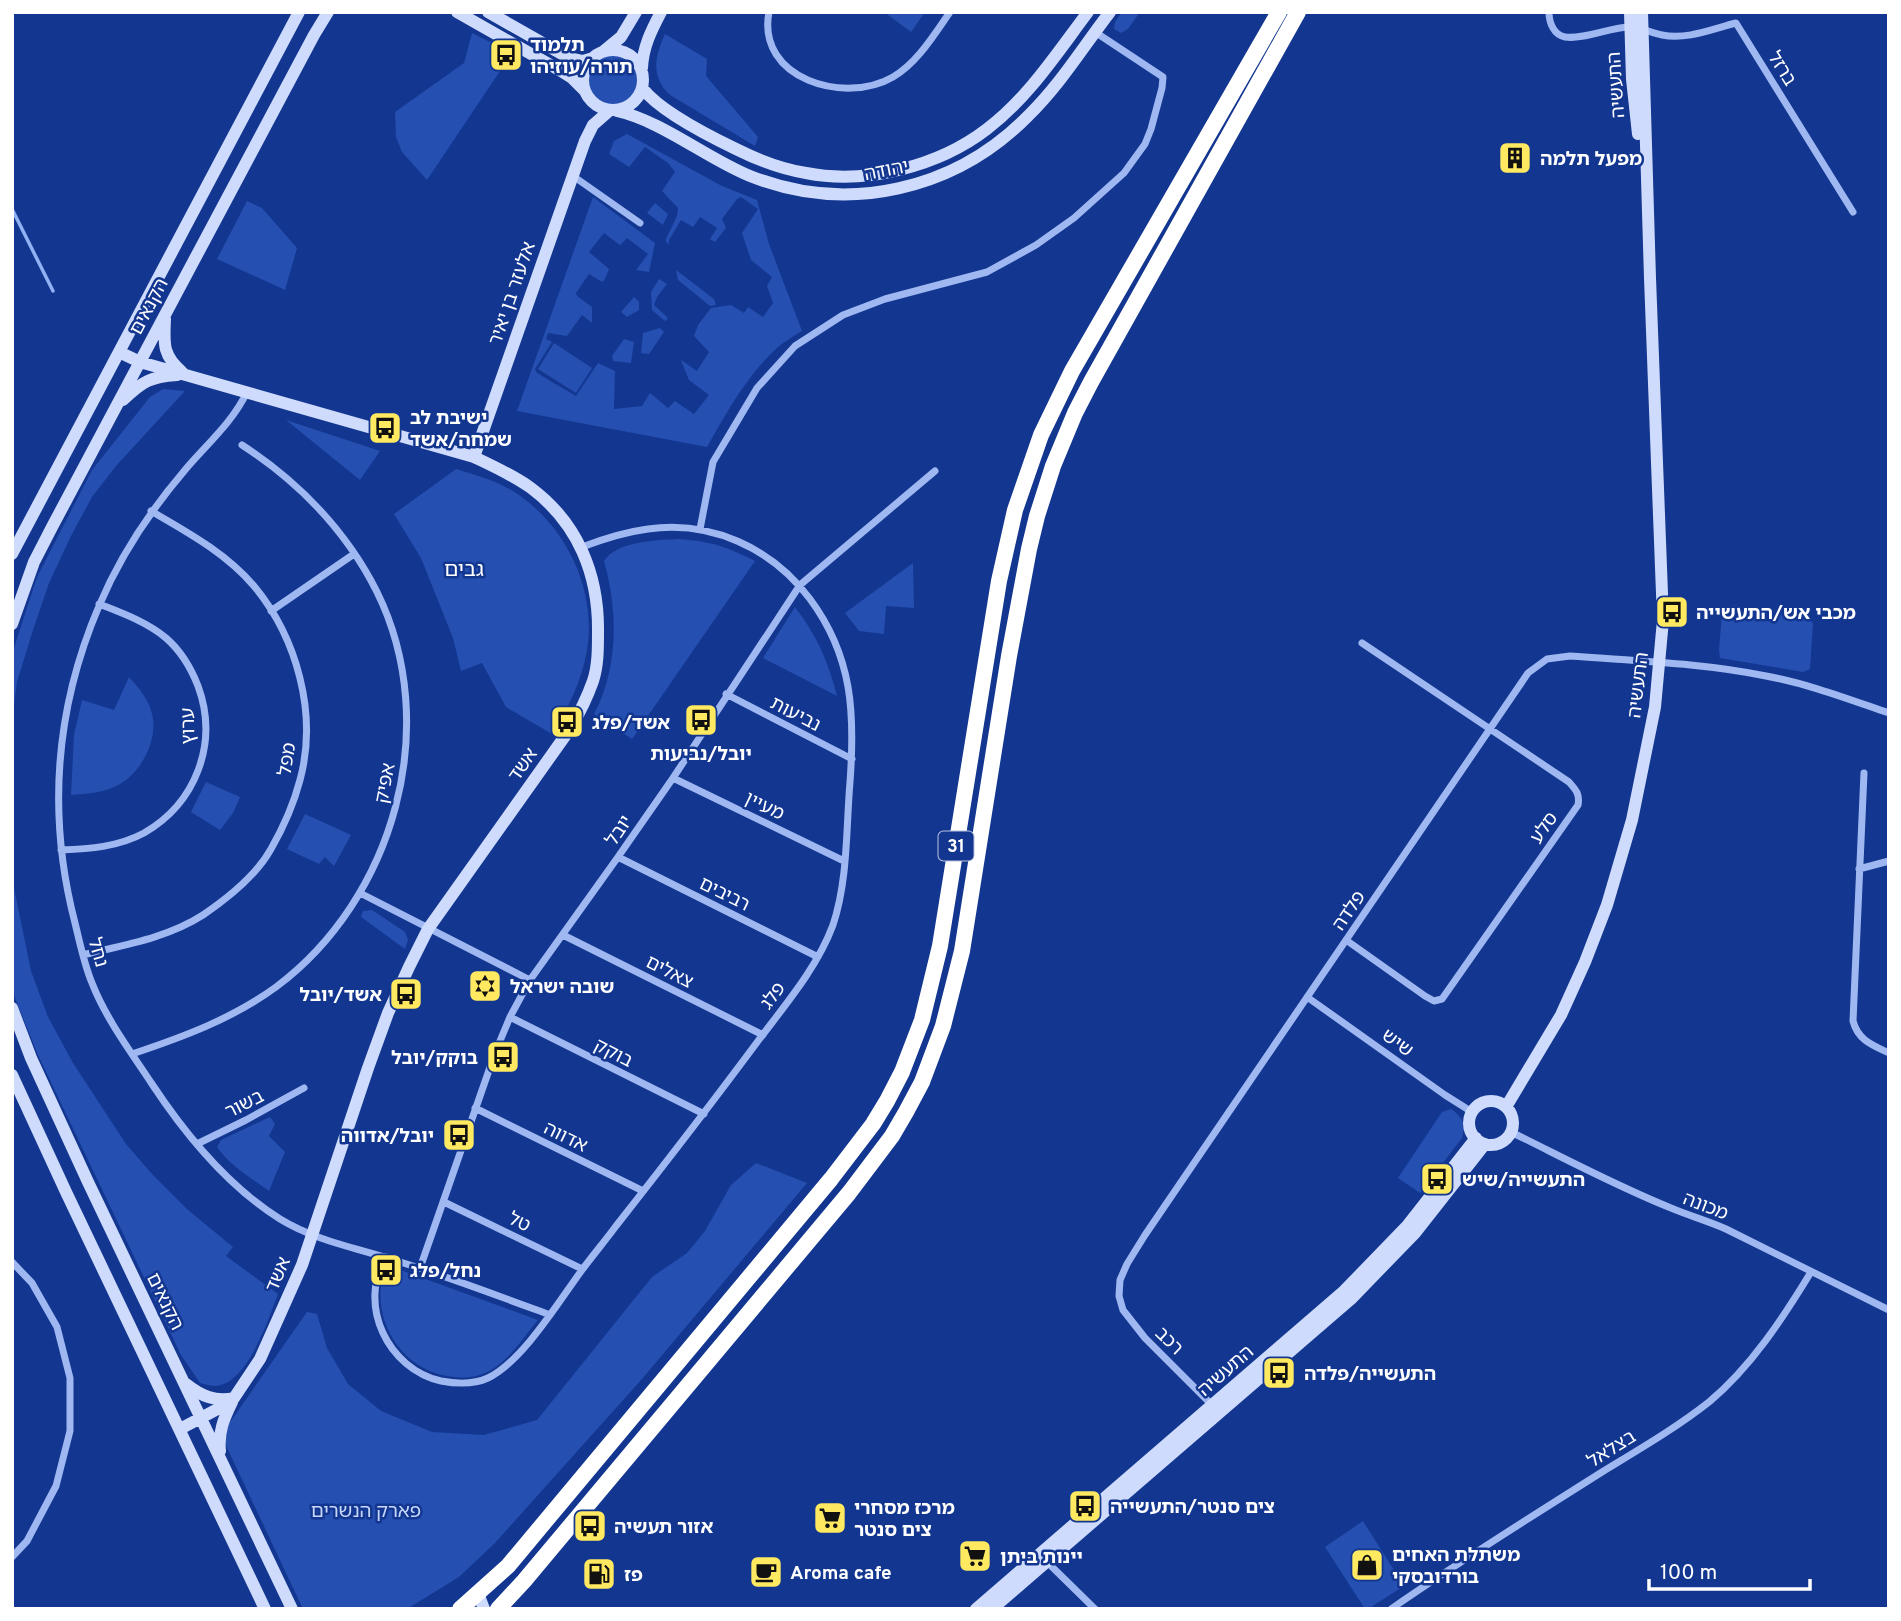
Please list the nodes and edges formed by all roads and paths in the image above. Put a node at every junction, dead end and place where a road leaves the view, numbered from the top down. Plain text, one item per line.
1 (299, 12) edge
2 (328, 12) edge
3 (457, 12) edge
4 (488, 12) edge
5 (636, 12) edge
6 (661, 12) edge
7 (769, 12) edge
8 (950, 12) edge
9 (1088, 12) edge
10 (1110, 12) edge
11 (1279, 12) edge
12 (1298, 12) edge
13 (1549, 12) edge
14 (1630, 12) edge
15 (1642, 12) edge
16 (1636, 28) junction
17 (1095, 32) junction
18 (598, 55) junction
19 (642, 69) junction
20 (643, 89) junction
21 (587, 96) junction
22 (613, 111) junction
23 (585, 141) junction
24 (573, 176) junction
25 (1853, 212) dead end
26 (640, 223) dead end
27 (165, 315) junction
28 (119, 352) junction
29 (140, 362) junction
30 (185, 374) junction
31 (247, 392) junction
32 (117, 406) junction
33 (243, 445) dead end
34 (474, 457) junction
35 (935, 471) dead end
36 (151, 511) junction
37 (700, 528) junction
38 (582, 547) junction
39 (12, 554) edge
40 (354, 554) junction
41 (800, 585) junction
42 (99, 604) junction
43 (271, 611) junction
44 (12, 624) edge
45 (1362, 643) dead end
46 (1660, 663) junction
47 (726, 694) junction
48 (1889, 713) edge
49 (1490, 729) junction
50 (852, 759) junction
51 (1864, 773) dead end
52 (673, 778) junction
53 (61, 850) junction
54 (618, 858) junction
55 (844, 861) junction
56 (1889, 861) edge
57 (1859, 869) junction
58 (360, 893) junction
59 (428, 929) junction
60 (563, 935) junction
61 (1346, 940) junction
62 (83, 955) junction
63 (818, 957) junction
64 (530, 980) junction
65 (1307, 997) junction
66 (12, 1008) edge
67 (510, 1017) junction
68 (762, 1035) junction
69 (1889, 1053) edge
70 (132, 1054) junction
71 (12, 1074) edge
72 (304, 1088) dead end
73 (15, 1089) edge
74 (1506, 1107) junction
75 (475, 1108) junction
76 (1472, 1112) junction
77 (704, 1114) junction
78 (1511, 1132) junction
79 (1480, 1141) junction
80 (197, 1144) junction
81 (643, 1191) junction
82 (444, 1202) junction
83 (313, 1236) junction
84 (386, 1257) junction
85 (12, 1262) edge
86 (420, 1268) junction
87 (582, 1269) junction
88 (1811, 1272) junction
89 (1120, 1280) joint
90 (1889, 1310) edge
91 (550, 1315) junction
92 (183, 1381) junction
93 (234, 1398) junction
94 (1216, 1410) junction
95 (201, 1419) junction
96 (180, 1429) junction
97 (223, 1464) junction
98 (12, 1557) edge
99 (1043, 1558) junction
100 (533, 1571) junction
101 (478, 1593) junction
102 (265, 1609) edge
103 (292, 1609) edge
104 (460, 1609) edge
105 (484, 1609) edge
106 (498, 1609) edge
107 (517, 1609) edge
108 (976, 1609) edge
109 (992, 1609) edge
110 (1095, 1609) edge
111 (1391, 1609) edge

1 - 28 street, הקנאים
2 - 27 street, הקנאים
3 - 21 street
4 - 18 street
5 - 18 street
6 - 19 street
7 - 8 street
9 - 20 street, יהודה
10 - 17 street, יהודה
11 - 101 highway, 31
12 - 100 highway, 31
13 - 16 street
14 - 16 street, התעשיה
15 - 16 street, התעשיה
16 - 25 street, ברזל
16 - 46 street, התעשיה
17 - 22 street, יהודה
17 - 37 street
18 - 19 street
18 - 21 street
19 - 20 street
20 - 22 street
21 - 22 street
21 - 23 street, אלעזר בן יאיר
22 - 23 street, אלעזר בן יאיר
23 - 24 street, אלעזר בן יאיר
24 - 26 street
24 - 34 street, אלעזר בן יאיר
27 - 29 street, הקנאים
27 - 30 street
28 - 29 street, אשד
28 - 39 street, הקנאים
29 - 30 street, אשד
29 - 32 street, הקנאים
30 - 31 street, אשד
30 - 32 street
31 - 34 street, אשד
31 - 36 street, נחל
32 - 44 street, הקנאים
33 - 40 street, אפיק
34 - 38 street, אשד
35 - 41 street, יובל
36 - 42 street, נחל
36 - 43 street, מפל
37 - 38 street, פלג
37 - 41 street, פלג
38 - 59 street, אשד
40 - 43 street
40 - 58 street, אפיק
41 - 47 street, יובל
41 - 50 street, פלג
42 - 53 street, נחל
42 - 53 street, ערוץ
43 - 62 street, מפל
45 - 49 street, סלע
46 - 48 street, פלדה
46 - 49 street, פלדה
46 - 74 street, התעשיה
47 - 50 street, נביעות
47 - 52 street, יובל
49 - 61 street, פלדה
49 - 61 street, סלע
50 - 55 street, פלג
51 - 57 street
52 - 54 street, יובל
52 - 55 street, מעיין
53 - 62 street, נחל
54 - 60 street, יובל
54 - 63 street, רביבים
55 - 63 street, פלג
56 - 57 street
57 - 69 street
58 - 59 street
58 - 70 street, אפיק
59 - 64 street
59 - 83 street, אשד
60 - 64 street, יובל
60 - 68 street, צאלים
61 - 65 street, פלדה
62 - 70 street, נחל
63 - 68 street, פלג
64 - 67 street, יובל
65 - 76 street, שיש
65 - 89 street, פלדה
66 - 92 street, הקנאים
67 - 75 street, יובל
67 - 77 street, בוקק
68 - 77 street, פלג
70 - 80 street, נחל
71 - 73 street
72 - 80 street, בשור
73 - 96 street
74 - 76 street
74 - 78 street
75 - 81 street, אדווה
75 - 82 street, יובל
76 - 79 street
77 - 81 street, פלג
78 - 79 street
78 - 88 street, מכונה
79 - 94 street, התעשיה
80 - 83 street, נחל
81 - 87 street, פלג
82 - 86 street, יובל
82 - 87 street, טל
83 - 84 street, נחל
83 - 93 street, אשד
84 - 86 street, נחל
84 - 91 street, פלג
85 - 98 street
86 - 91 street, נחל
87 - 91 street, פלג
88 - 90 street, מכונה
88 - 111 street, בצלאל
89 - 94 street, רכב
92 - 93 street
92 - 95 street, הקנאים
93 - 95 street, אשד
93 - 97 street
94 - 99 street, התעשיה
95 - 96 street, אשד
95 - 97 street, הקנאים
96 - 102 street
97 - 103 street, הקנאים
99 - 108 street, התעשיה
99 - 109 street, התעשיה
99 - 110 street
100 - 106 highway, 31
100 - 107 highway
101 - 104 highway, 31
101 - 105 street
101 - 106 street

